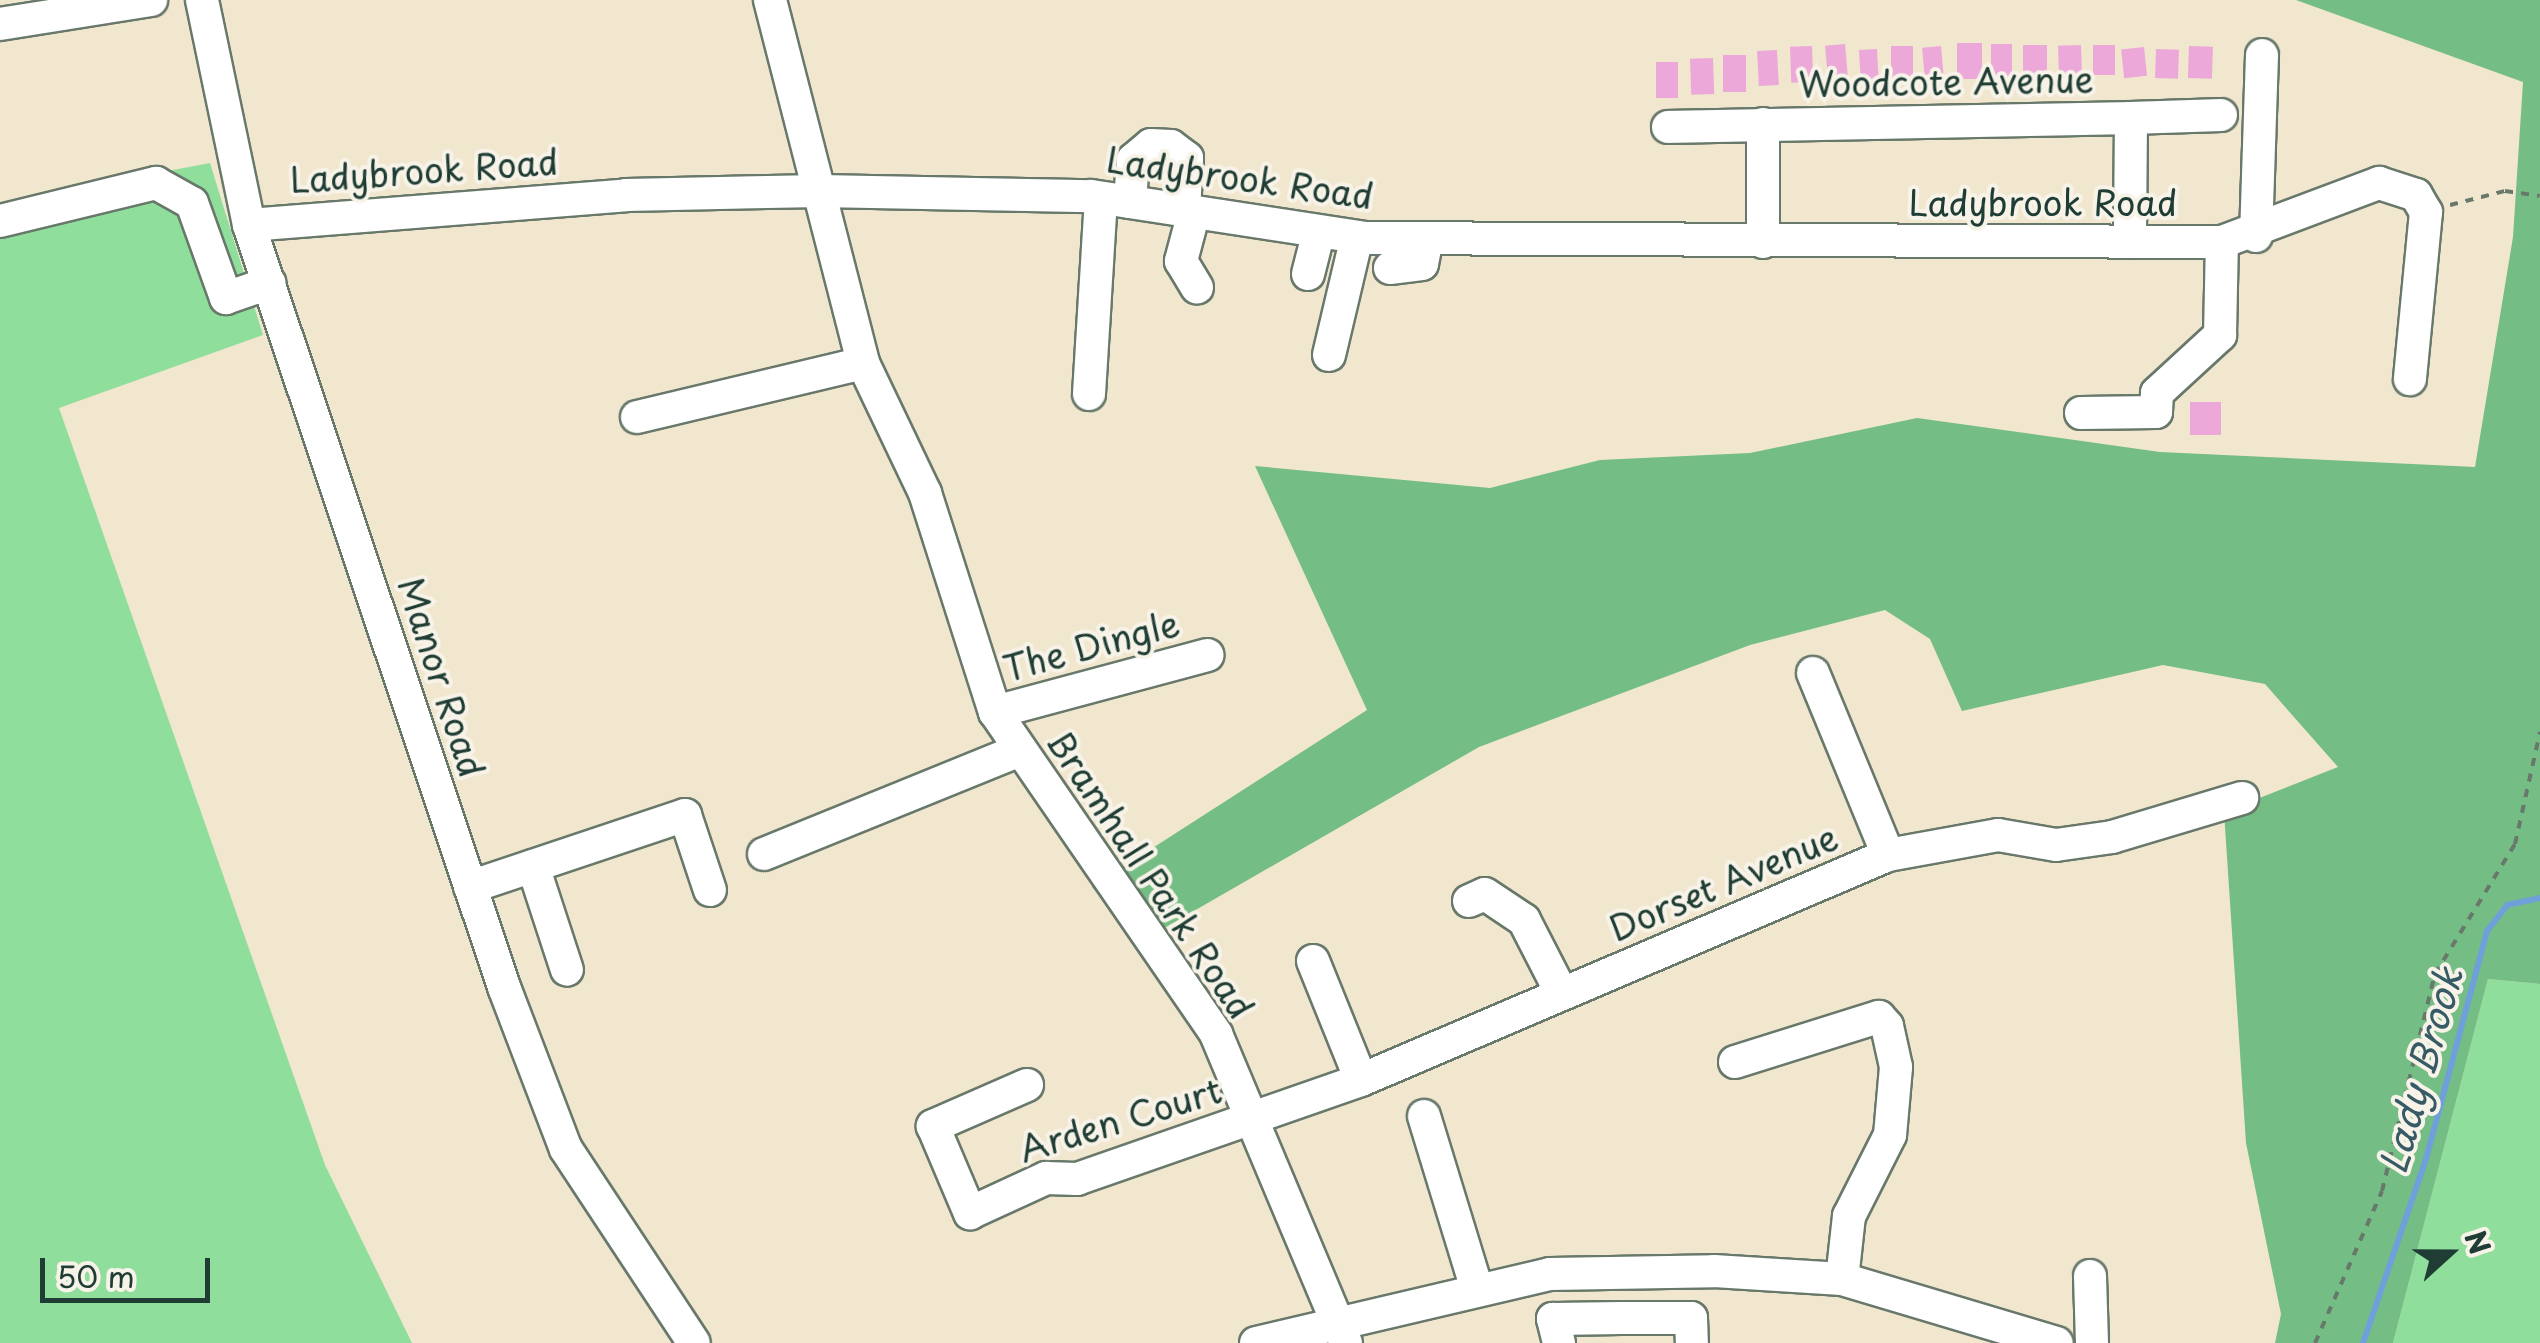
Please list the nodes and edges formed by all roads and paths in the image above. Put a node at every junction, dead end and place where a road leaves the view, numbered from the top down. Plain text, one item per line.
1 (151, 0) edge
2 (202, 0) edge
3 (770, 0) edge
4 (0, 24) edge
5 (2262, 56) dead end
6 (2220, 116) dead end
7 (2130, 118) junction
8 (1763, 124) junction
9 (1668, 127) dead end
10 (238, 189) junction
11 (820, 191) junction
12 (2540, 196) edge
13 (1116, 200) junction
14 (192, 203) junction
15 (1189, 211) junction
16 (2426, 212) junction
17 (0, 221) edge
18 (248, 226) junction
19 (1319, 231) junction
20 (2256, 236) junction
21 (1358, 237) junction
22 (1427, 239) junction
23 (1763, 242) junction
24 (2130, 242) junction
25 (2222, 242) junction
26 (1390, 268) dead end
27 (1308, 274) dead end
28 (269, 283) junction
29 (1197, 288) dead end
30 (1329, 355) dead end
31 (863, 363) junction
32 (2410, 379) dead end
33 (1089, 394) dead end
34 (2081, 413) dead end
35 (637, 417) dead end
36 (1208, 655) dead end
37 (1812, 672) dead end
38 (995, 712) junction
39 (2540, 732) edge
40 (1018, 751) junction
41 (2242, 798) dead end
42 (764, 854) dead end
43 (1888, 856) junction
44 (533, 866) junction
45 (470, 888) junction
46 (710, 890) dead end
47 (1469, 901) dead end
48 (1313, 962) dead end
49 (567, 970) dead end
50 (1562, 994) junction
51 (1735, 1062) dead end
52 (1361, 1080) junction
53 (1028, 1085) dead end
54 (1424, 1116) dead end
55 (1254, 1120) junction
56 (1622, 1273) junction
57 (2090, 1276) dead end
58 (1842, 1280) junction
59 (1477, 1289) junction
60 (1622, 1318) junction
61 (1342, 1330) edge
62 (694, 1343) edge
63 (1256, 1343) edge
64 (1559, 1343) edge
65 (1692, 1343) edge
66 (2057, 1343) edge
67 (2092, 1343) edge
68 (2315, 1343) edge

1 - 4 street
2 - 10 street, Manor Road
3 - 11 street, Bramhall Park Road
5 - 20 street
6 - 7 street, Woodcote Avenue
7 - 8 street, Woodcote Avenue
7 - 24 street, Woodcote Avenue
8 - 9 street, Woodcote Avenue
8 - 23 street, Woodcote Avenue
10 - 14 street
10 - 18 street, Manor Road
11 - 13 street, Ladybrook Road
11 - 18 street, Ladybrook Road
11 - 31 street, Bramhall Park Road
12 - 16 path
13 - 15 street, Ladybrook Road
13 - 15 street
13 - 33 street
14 - 17 street
14 - 28 street
15 - 19 street, Ladybrook Road
15 - 29 street
16 - 20 street, Ladybrook Road
16 - 32 street
18 - 28 street, Manor Road
19 - 21 street, Ladybrook Road
19 - 27 street
20 - 25 street, Ladybrook Road
21 - 22 street, Ladybrook Road
21 - 30 street
22 - 23 street, Ladybrook Road
22 - 26 street
23 - 24 street, Ladybrook Road
24 - 25 street, Ladybrook Road
25 - 34 street, Ladybrook Road
28 - 45 street, Manor Road
31 - 35 street
31 - 38 street, Bramhall Park Road
36 - 38 street, The Dingle
37 - 43 street
38 - 40 street, Bramhall Park Road
39 - 68 path
40 - 42 street
40 - 55 street, Bramhall Park Road
41 - 43 street, Dorset Avenue
43 - 50 street, Dorset Avenue
44 - 45 street
44 - 46 street
44 - 49 street
45 - 62 street, Manor Road
47 - 50 street
48 - 52 street
50 - 52 street, Dorset Avenue
51 - 58 street
52 - 55 street, Dorset Avenue
53 - 55 street, Arden Court
54 - 59 street
55 - 61 street, Bramhall Park Road
56 - 58 street
56 - 59 street
56 - 60 street
57 - 67 street
58 - 66 street
59 - 61 street
60 - 64 street
60 - 65 street
61 - 63 street

